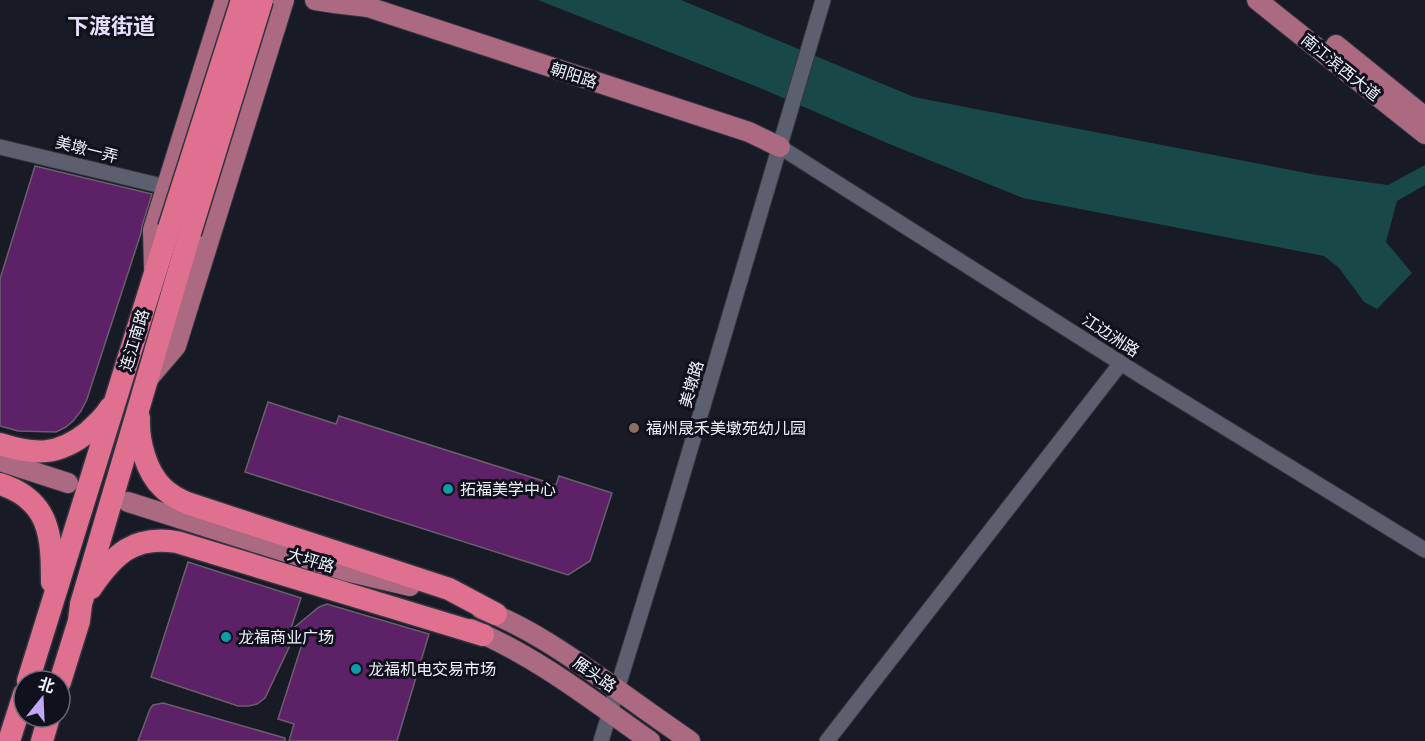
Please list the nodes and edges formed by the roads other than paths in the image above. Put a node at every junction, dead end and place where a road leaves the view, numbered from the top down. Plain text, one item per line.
1 (242, 0) edge
2 (262, 0) edge
3 (284, 0) edge
4 (315, 0) edge
5 (823, 0) edge
6 (1257, 0) edge
7 (1279, 0) edge
8 (361, 3) edge
9 (222, 9) edge
10 (273, 35) junction
11 (1425, 117) edge
12 (1425, 134) edge
13 (0, 147) edge
14 (780, 147) junction
15 (166, 187) junction
16 (179, 230) junction
17 (154, 277) junction
18 (1121, 363) junction
19 (142, 392) junction
20 (116, 400) junction
21 (0, 444) edge
22 (0, 461) edge
23 (0, 468) edge
24 (0, 484) edge
25 (1425, 550) edge
26 (81, 604) junction
27 (52, 605) junction
28 (495, 615) junction
29 (483, 635) junction
30 (32, 669) edge
31 (64, 669) edge
32 (618, 690) junction
33 (610, 713) junction
34 (601, 741) edge
35 (650, 741) edge
36 (690, 741) edge
37 (827, 741) edge

1 - 16 highway, 连江南路, bridge
2 - 16 highway, 连江南路, bridge
3 - 10 main road
4 - 8 main road, 朝阳路
5 - 14 street, 美墩路
6 - 12 main road, 南江滨西大道
7 - 11 main road, 南江滨西大道
8 - 14 main road, 朝阳路
9 - 10 main road
9 - 15 main road
10 - 19 main road
13 - 15 street, 美墩一弄
14 - 18 street, 江边洲路
14 - 32 street, 美墩路
15 - 17 main road
16 - 17 highway, 连江南路
16 - 19 highway, 连江南路
17 - 20 highway, 连江南路
18 - 25 street, 江边洲路
18 - 37 street
19 - 26 highway, 连江南路
19 - 28 highway
20 - 21 highway
20 - 27 highway, 连江南路
22 - 23 main road
24 - 27 highway
26 - 29 highway
26 - 31 highway, 连江南路
27 - 30 highway, 连江南路
28 - 29 main road, 大坪路
28 - 32 main road, 雁头路
29 - 33 main road, 雁头路
32 - 33 street, 美墩路
32 - 36 main road, 雁头路
33 - 34 street, 美墩路
33 - 35 main road, 雁头路

